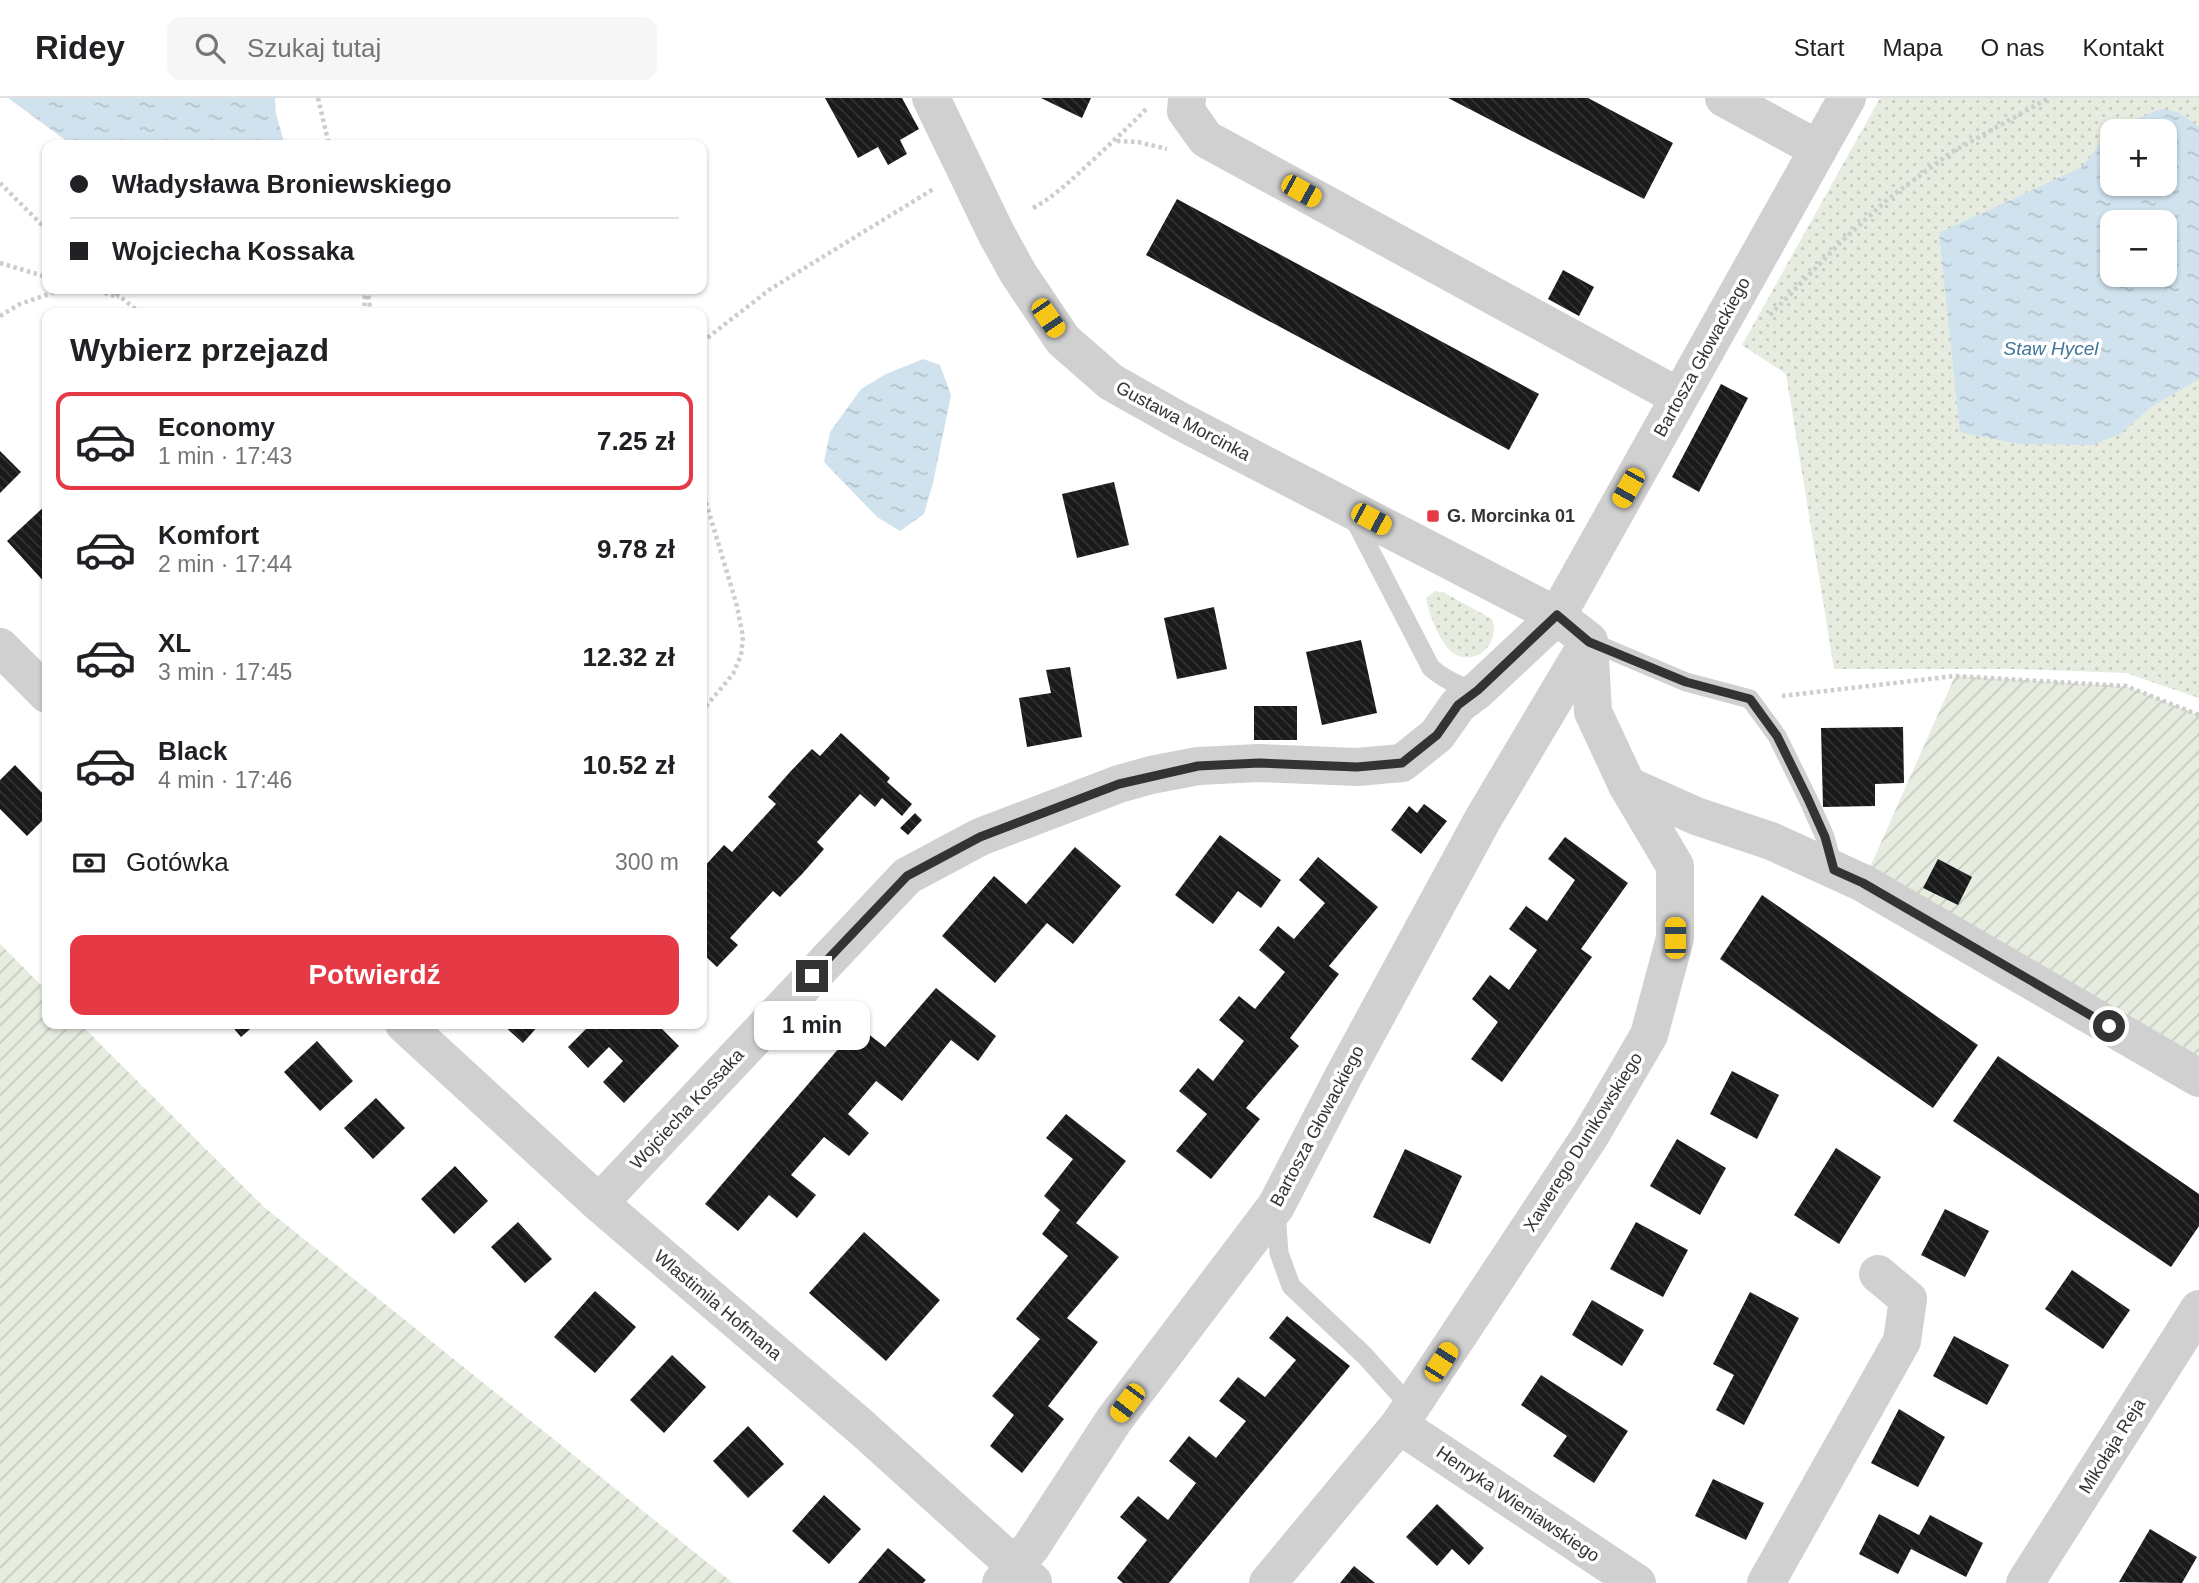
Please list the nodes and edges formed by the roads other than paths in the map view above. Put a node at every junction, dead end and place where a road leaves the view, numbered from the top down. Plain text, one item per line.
1 (931, 98) edge
2 (1724, 98) edge
3 (1847, 98) edge
4 (1170, 99) edge
5 (1818, 149) junction
6 (1679, 397) junction
7 (1348, 506) junction
8 (1557, 615) junction
9 (1589, 642) junction
10 (0, 647) edge
11 (42, 689) edge
12 (1478, 690) junction
13 (1627, 785) junction
14 (1834, 870) junction
15 (409, 1029) edge
16 (2199, 1078) edge
17 (599, 1203) junction
18 (1276, 1206) junction
19 (1878, 1274) dead end
20 (2199, 1309) edge
21 (1405, 1416) junction
22 (1017, 1577) edge
23 (1268, 1583) edge
24 (1637, 1583) edge
25 (1766, 1583) edge
26 (2025, 1583) edge

1 - 7 street, Gustawa Morcinka
2 - 5 street
3 - 5 street, Bartosza Głowackiego
4 - 6 street
5 - 6 street, Bartosza Głowackiego
6 - 8 street, Bartosza Głowackiego
7 - 8 street, Gustawa Morcinka
7 - 12 lane
8 - 9 street
8 - 12 street, Wojciecha Kossaka
9 - 13 street, Xawerego Dunikowskiego
9 - 14 lane
9 - 18 street, Bartosza Głowackiego
10 - 11 street
12 - 17 street, Wojciecha Kossaka
13 - 14 street
13 - 21 street, Xawerego Dunikowskiego
14 - 16 street
15 - 17 street, Wlastimila Hofmana
17 - 22 street, Wlastimila Hofmana
18 - 21 lane
18 - 22 street, Bartosza Głowackiego
19 - 25 street
20 - 26 street, Mikołaja Reja
21 - 23 street, Xawerego Dunikowskiego
21 - 24 street, Henryka Wieniawskiego

